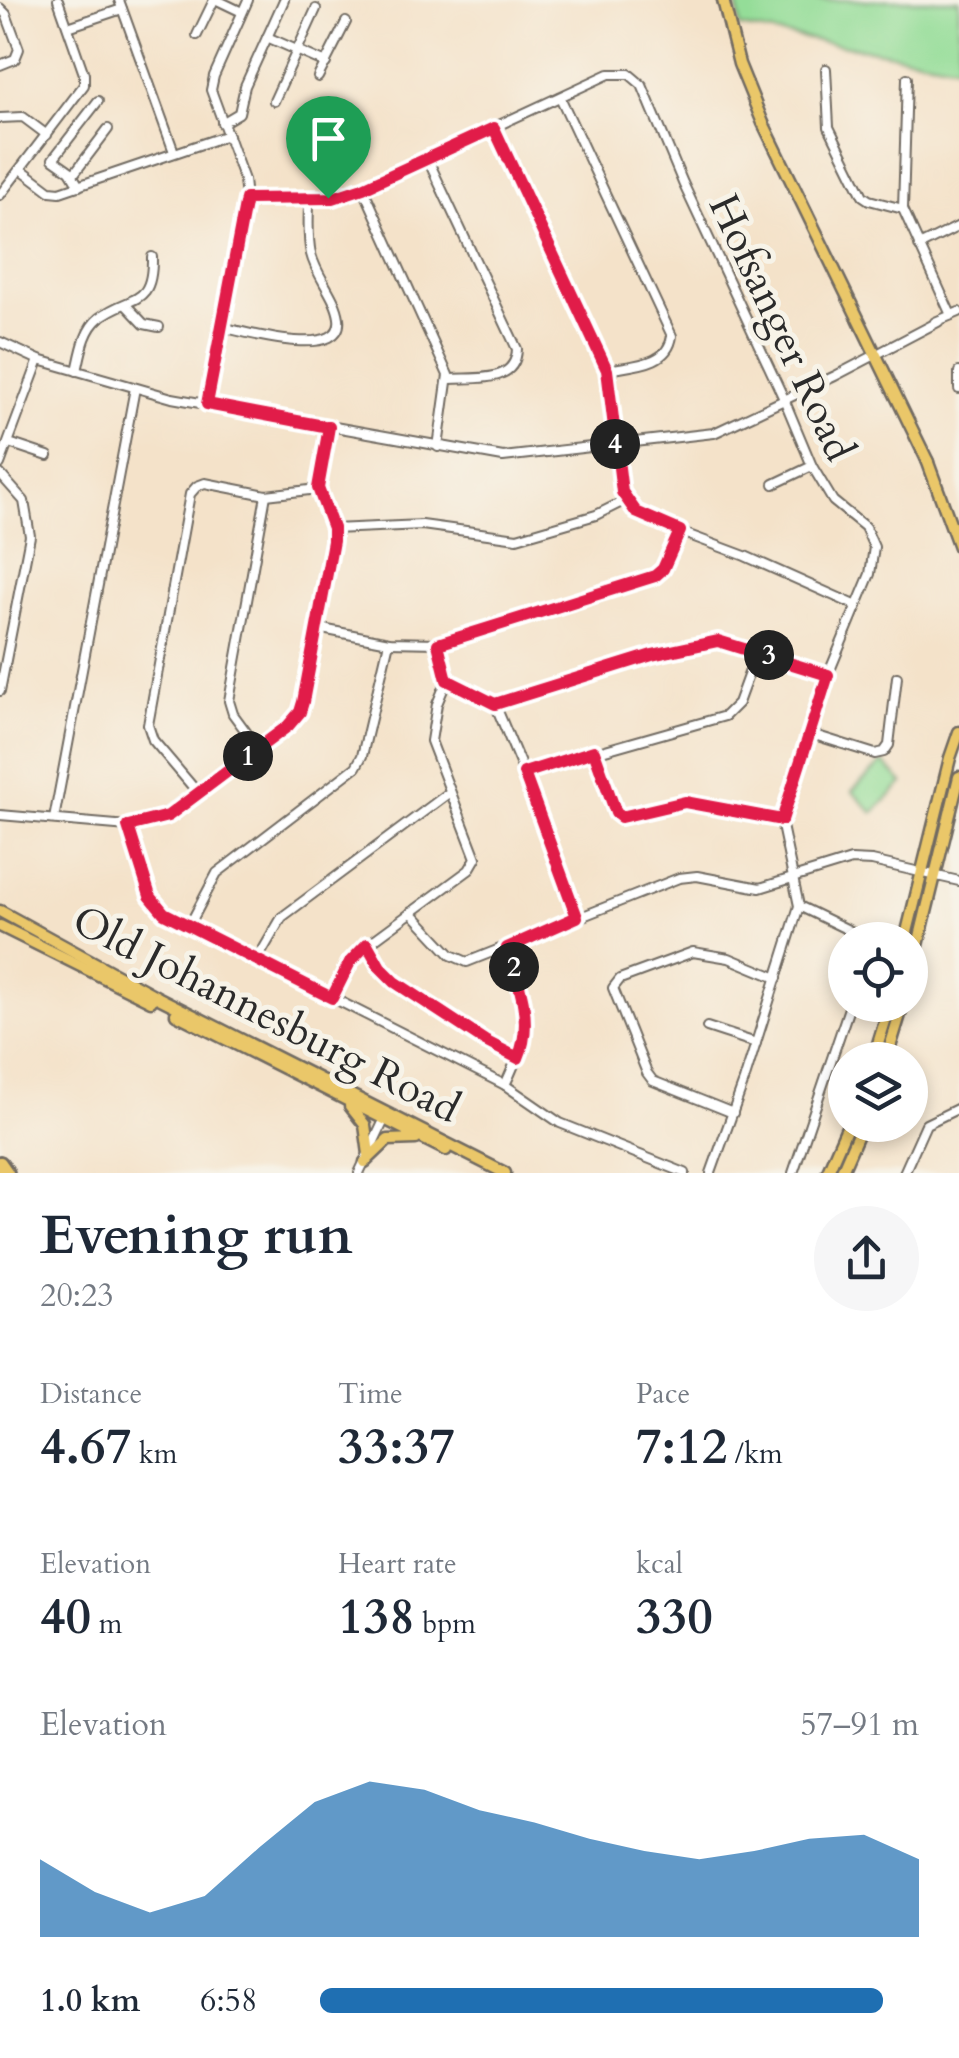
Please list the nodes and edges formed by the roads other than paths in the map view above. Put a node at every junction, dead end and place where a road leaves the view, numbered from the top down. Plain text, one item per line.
1 (58, 0) edge
2 (215, 0) edge
3 (248, 0) edge
4 (284, 0) edge
5 (723, 0) edge
6 (120, 4) edge
7 (0, 8) edge
8 (316, 9) dead end
9 (242, 12) junction
10 (346, 22) dead end
11 (68, 28) junction
12 (197, 36) dead end
13 (268, 37) junction
14 (296, 52) junction
15 (326, 63) junction
16 (0, 65) edge
17 (826, 69) dead end
18 (318, 77) dead end
19 (907, 78) dead end
20 (560, 97) junction
21 (98, 101) dead end
22 (274, 101) dead end
23 (0, 118) edge
24 (222, 122) junction
25 (108, 128) dead end
26 (494, 128) junction
27 (47, 135) junction
28 (228, 135) junction
29 (174, 152) junction
30 (428, 160) junction
31 (21, 169) junction
32 (74, 174) junction
33 (78, 186) junction
34 (363, 188) junction
35 (0, 195) edge
36 (246, 199) junction
37 (309, 199) junction
38 (903, 208) junction
39 (959, 226) edge
40 (919, 246) junction
41 (152, 257) dead end
42 (126, 305) junction
43 (955, 314) edge
44 (159, 327) dead end
45 (221, 327) junction
46 (0, 342) edge
47 (877, 352) junction
48 (39, 360) junction
49 (607, 370) junction
50 (76, 371) junction
51 (959, 372) edge
52 (450, 379) junction
53 (134, 388) junction
54 (959, 389) edge
55 (784, 399) junction
56 (207, 404) junction
57 (329, 427) junction
58 (9, 443) junction
59 (616, 446) junction
60 (438, 447) junction
61 (48, 456) dead end
62 (0, 464) edge
63 (812, 466) junction
64 (0, 474) edge
65 (774, 484) dead end
66 (318, 488) junction
67 (266, 494) junction
68 (626, 500) junction
69 (333, 528) junction
70 (680, 531) junction
71 (959, 548) edge
72 (857, 606) junction
73 (316, 628) junction
74 (389, 642) junction
75 (438, 644) junction
76 (757, 651) junction
77 (828, 675) junction
78 (897, 677) dead end
79 (447, 680) junction
80 (0, 692) edge
81 (495, 704) junction
82 (808, 732) junction
83 (959, 732) edge
84 (258, 748) junction
85 (594, 751) junction
86 (524, 773) junction
87 (959, 777) edge
88 (450, 792) junction
89 (198, 793) junction
90 (0, 815) edge
91 (54, 820) junction
92 (782, 820) junction
93 (128, 826) junction
94 (921, 874) junction
95 (935, 878) junction
96 (794, 879) junction
97 (959, 883) edge
98 (798, 906) junction
99 (0, 911) edge
100 (411, 912) junction
101 (577, 917) junction
102 (831, 922) edge
103 (910, 922) edge
104 (924, 922) edge
105 (0, 926) edge
106 (189, 926) junction
107 (367, 944) junction
108 (507, 948) junction
109 (256, 960) junction
110 (777, 978) junction
111 (332, 998) junction
112 (844, 1022) edge
113 (707, 1027) dead end
114 (756, 1043) junction
115 (518, 1058) junction
116 (282, 1067) junction
117 (505, 1085) junction
118 (959, 1108) edge
119 (733, 1114) junction
120 (386, 1116) junction
121 (432, 1142) junction
122 (841, 1142) edge
123 (855, 1142) edge
124 (364, 1163) edge
125 (492, 1173) edge
126 (504, 1173) edge
127 (684, 1173) edge
128 (710, 1173) edge
129 (793, 1173) edge
130 (827, 1173) edge
131 (841, 1173) edge
132 (904, 1173) edge

1 - 11 street
2 - 9 street
2 - 12 street
3 - 9 street
4 - 13 street
5 - 47 main road
6 - 11 street
6 - 29 street
7 - 16 street
8 - 14 street
9 - 24 street
10 - 15 street
11 - 27 street
13 - 14 street
13 - 24 street
14 - 15 street
14 - 22 street
15 - 18 street
17 - 38 street
19 - 38 street
20 - 26 street
20 - 49 street
20 - 55 street, Hofsanger Road
21 - 32 street
23 - 27 street
24 - 28 street
25 - 32 street
26 - 30 street
26 - 49 street
27 - 31 street
28 - 29 street
28 - 36 street
29 - 33 street
30 - 34 street
30 - 52 street
31 - 33 street
31 - 35 street
32 - 33 street
34 - 37 street
34 - 52 street
36 - 37 street
36 - 45 street
37 - 45 street
38 - 40 street
39 - 40 street
40 - 43 street
41 - 42 street
42 - 44 street
42 - 50 street
43 - 47 street
45 - 56 street
46 - 48 street
47 - 55 street
47 - 71 main road
48 - 50 street
48 - 58 street
49 - 59 street
50 - 53 street
51 - 54 street
52 - 60 street
53 - 56 street
53 - 91 street
55 - 59 street
55 - 63 street, Hofsanger Road
56 - 57 street
57 - 60 street
57 - 66 street
58 - 61 street
58 - 62 street
59 - 60 street
59 - 68 street
63 - 65 street
63 - 72 street, Hofsanger Road
64 - 80 street
66 - 67 street
66 - 69 street
67 - 84 street
67 - 89 street
68 - 69 street
68 - 70 street
69 - 73 street
70 - 72 street
70 - 75 street
72 - 77 street, Hofsanger Road
73 - 74 street
73 - 84 street
74 - 75 street
74 - 106 street
75 - 79 street
76 - 77 street
76 - 81 street
76 - 85 street
77 - 82 street, Hofsanger Road
78 - 82 street
79 - 81 street
79 - 88 street
81 - 86 street
82 - 92 street, Hofsanger Road
83 - 94 main road
84 - 89 street
85 - 86 street
85 - 92 street
86 - 101 street
87 - 95 main road
88 - 100 street
88 - 109 street
89 - 93 street
90 - 91 street
91 - 93 street
92 - 96 street, Hofsanger Road
93 - 106 street
94 - 95 street
94 - 96 street
94 - 103 main road
95 - 97 street
95 - 104 main road
96 - 98 street, Hofsanger Road
96 - 101 street
98 - 102 street
98 - 110 street
99 - 120 main road, Old Johannesburg Road
100 - 107 street
100 - 108 street
101 - 108 street
105 - 116 main road, Old Johannesburg Road
106 - 109 street
107 - 111 street
107 - 115 street
108 - 115 street
109 - 111 street
110 - 114 street
110 - 119 street
111 - 117 street
112 - 129 street
113 - 114 street
114 - 119 street
115 - 117 street
116 - 120 main road, Old Johannesburg Road
116 - 124 main road
117 - 127 street
118 - 132 street
119 - 128 street
120 - 121 main road, Old Johannesburg Road
120 - 124 street
120 - 126 main road, Old Johannesburg Road
121 - 124 main road
121 - 125 main road, Old Johannesburg Road
122 - 130 main road
123 - 131 main road

